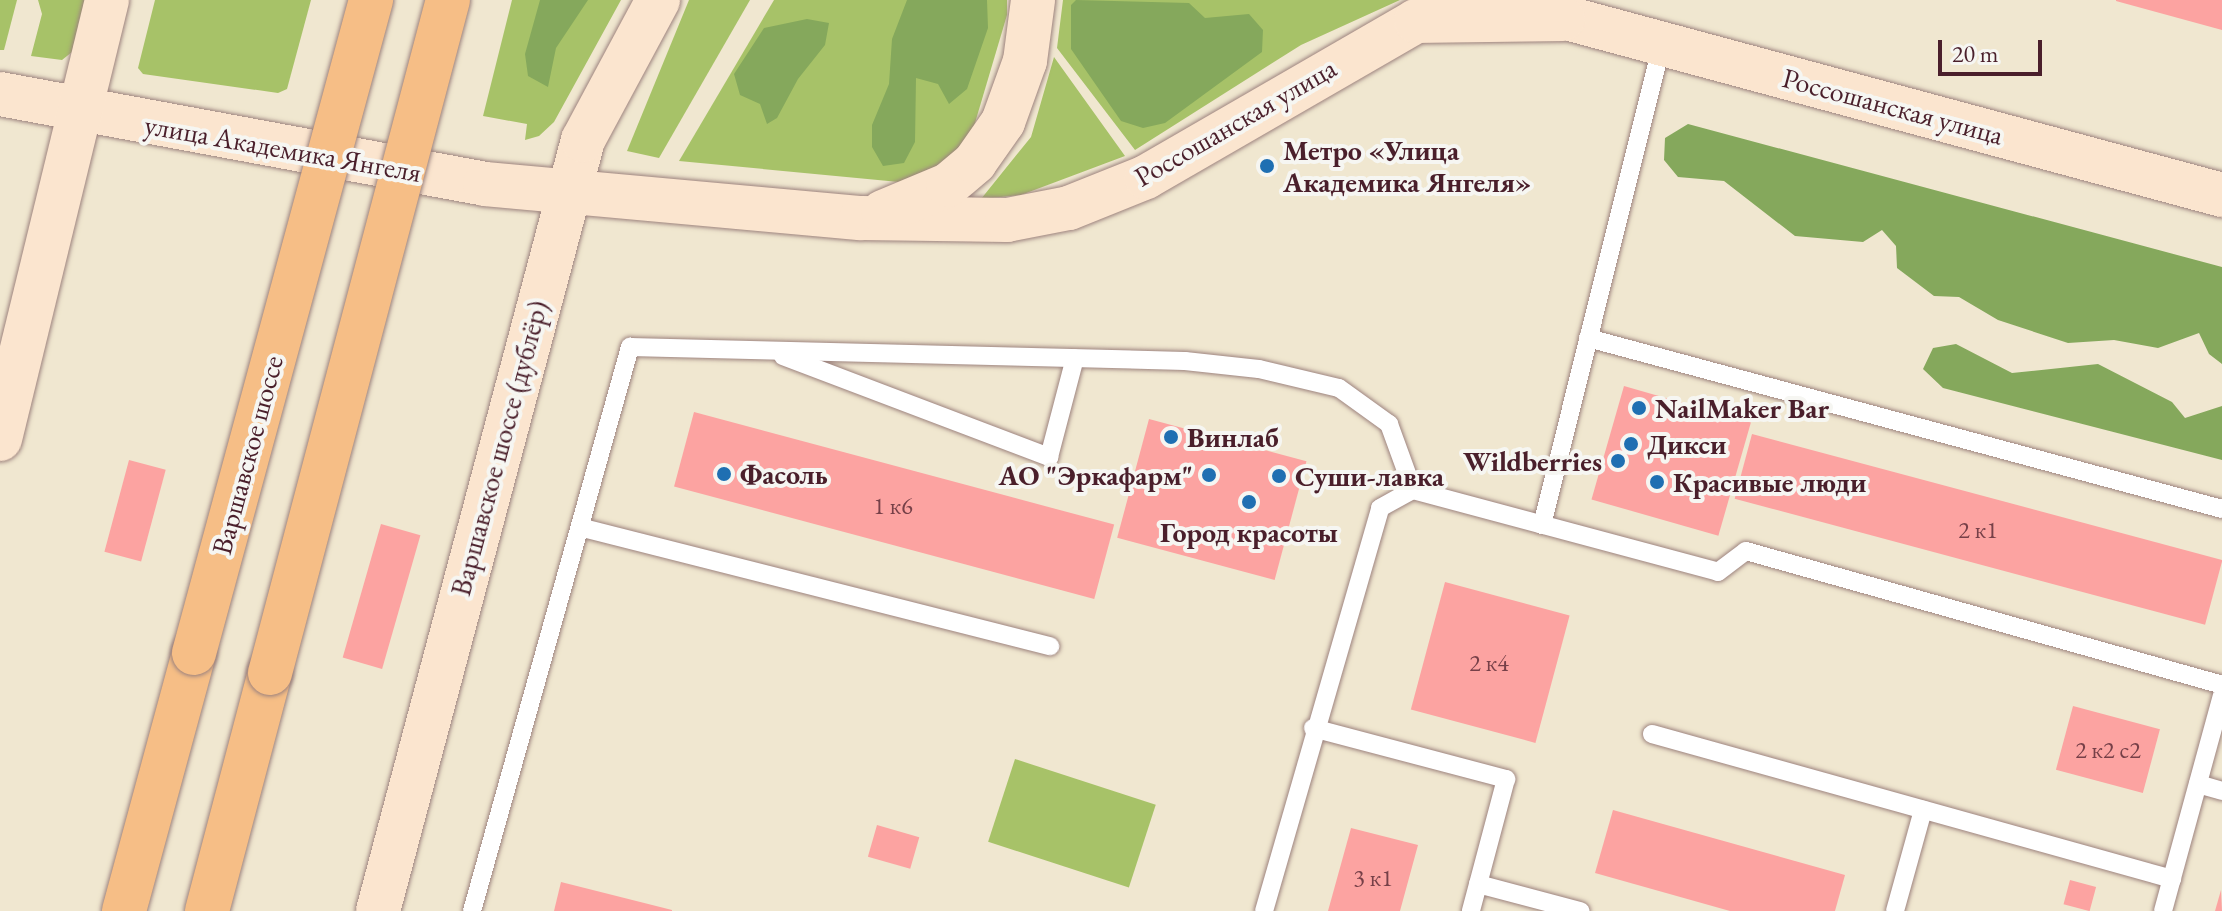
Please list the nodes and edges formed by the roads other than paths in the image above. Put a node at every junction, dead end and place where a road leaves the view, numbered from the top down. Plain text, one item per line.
1 (107, 0) edge
2 (371, 0) edge
3 (448, 0) edge
4 (658, 0) edge
5 (1033, 0) edge
6 (1504, 0) edge
7 (1563, 19) junction
8 (1662, 45) junction
9 (0, 94) edge
10 (80, 112) junction
11 (567, 192) junction
12 (2222, 195) edge
13 (861, 218) junction
14 (1588, 338) junction
15 (769, 351) junction
16 (1075, 358) junction
17 (0, 439) edge
18 (1413, 490) junction
19 (2222, 509) edge
20 (1542, 525) junction
21 (583, 528) junction
22 (1050, 646) dead end
23 (2222, 685) edge
24 (2222, 696) edge
25 (1313, 728) junction
26 (1652, 734) dead end
27 (2198, 784) junction
28 (2222, 791) edge
29 (1923, 810) junction
30 (2172, 879) junction
31 (1478, 884) junction
32 (124, 911) edge
33 (207, 911) edge
34 (378, 911) edge
35 (472, 911) edge
36 (1264, 911) edge
37 (1471, 911) edge
38 (1580, 911) edge
39 (1895, 911) edge
40 (2163, 911) edge

1 - 10 main road
2 - 32 main road, Варшавское шоссе, bridge
3 - 33 main road, bridge
4 - 11 main road, Варшавское шоссе (дублёр)
5 - 13 main road
6 - 7 main road, Россошанская улица
7 - 8 main road, Россошанская улица
7 - 13 main road, Россошанская улица
8 - 12 main road, Россошанская улица
8 - 14 lane
9 - 10 main road, улица Академика Янгеля
10 - 11 main road, улица Академика Янгеля
10 - 17 main road
11 - 13 main road, Россошанская улица
11 - 34 main road, Варшавское шоссе (дублёр)
14 - 19 lane
14 - 20 lane
15 - 16 lane
15 - 16 lane
15 - 21 lane
16 - 18 lane
18 - 20 lane
18 - 25 lane
20 - 23 lane
21 - 22 lane
21 - 35 lane
24 - 27 lane
25 - 31 lane
25 - 36 lane
26 - 29 lane
27 - 28 lane
27 - 30 lane
29 - 30 lane
29 - 39 lane
30 - 40 lane
31 - 37 lane
31 - 38 lane

